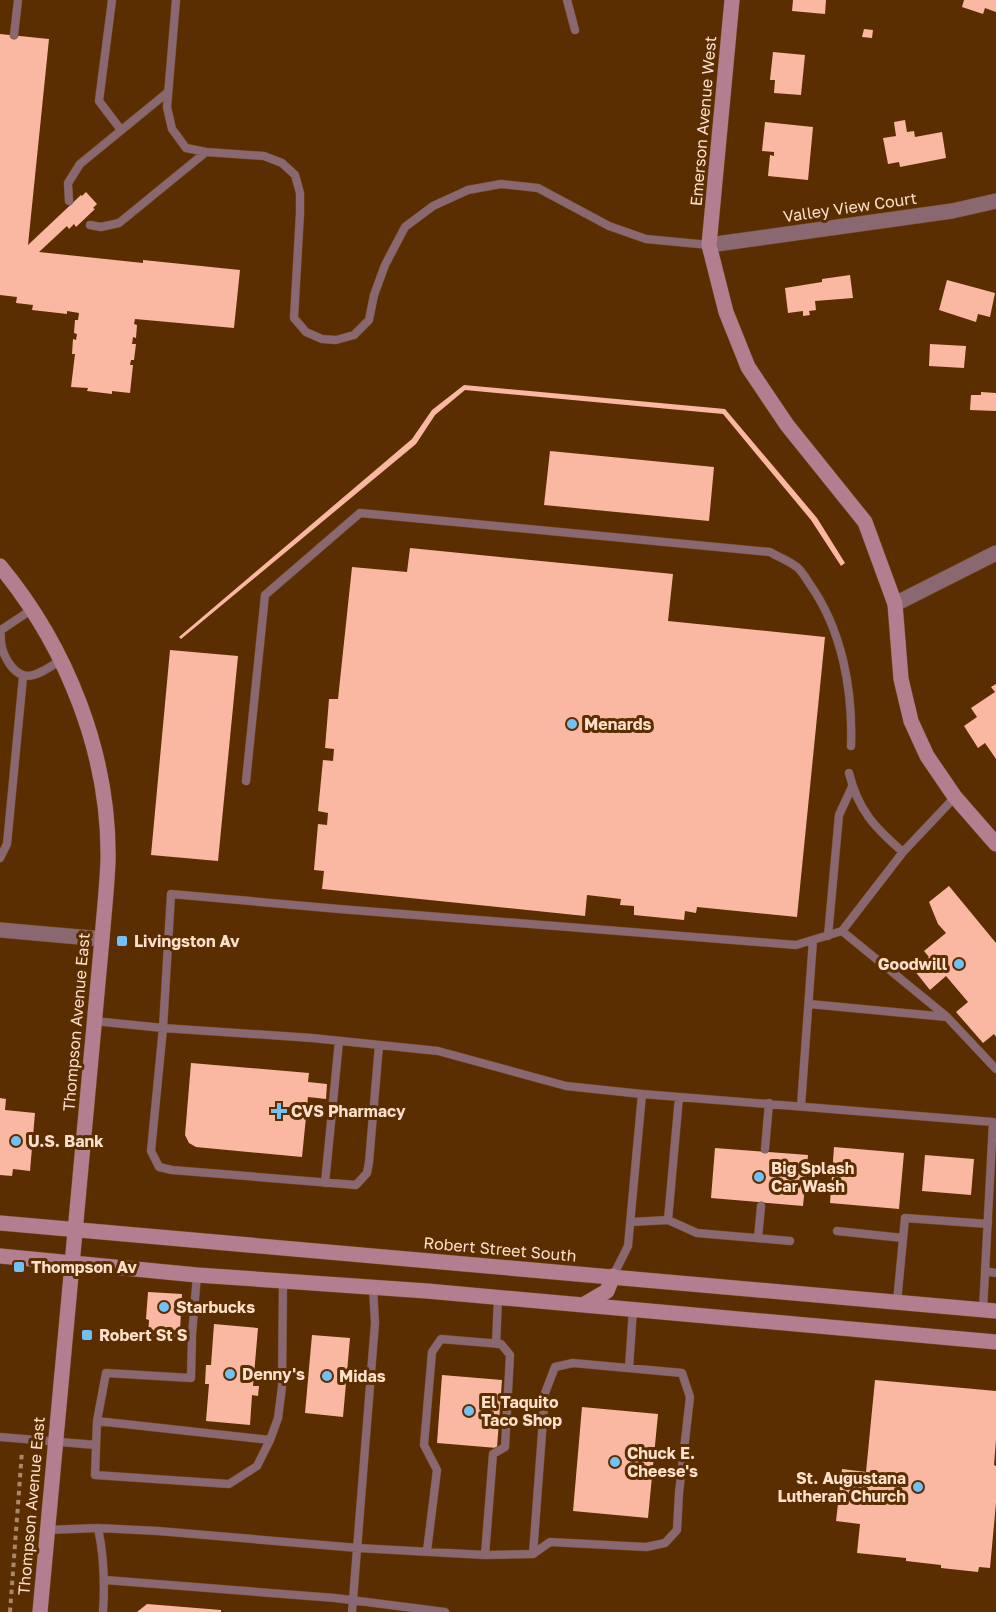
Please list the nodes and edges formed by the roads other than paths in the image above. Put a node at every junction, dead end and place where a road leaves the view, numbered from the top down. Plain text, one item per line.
1 (18, 0) edge
2 (112, 0) edge
3 (176, 0) edge
4 (567, 0) edge
5 (732, 0) edge
6 (575, 30) dead end
7 (14, 35) dead end
8 (168, 92) junction
9 (121, 130) junction
10 (206, 152) junction
11 (69, 201) dead end
12 (996, 201) edge
13 (90, 225) dead end
14 (709, 245) junction
15 (996, 553) edge
16 (0, 566) edge
17 (895, 604) junction
18 (31, 610) junction
19 (0, 635) edge
20 (61, 660) junction
21 (23, 676) junction
22 (851, 746) dead end
23 (849, 773) dead end
24 (246, 780) dead end
25 (852, 787) junction
26 (955, 797) junction
27 (996, 844) edge
28 (903, 852) junction
29 (0, 858) edge
30 (0, 930) edge
31 (842, 931) junction
32 (828, 936) junction
33 (102, 939) junction
34 (813, 940) junction
35 (808, 1004) junction
36 (947, 1017) junction
37 (94, 1021) junction
38 (163, 1028) junction
39 (339, 1041) junction
40 (379, 1045) junction
41 (996, 1069) edge
42 (642, 1094) junction
43 (679, 1097) junction
44 (769, 1103) junction
45 (801, 1106) junction
46 (995, 1121) edge
47 (765, 1149) dead end
48 (325, 1183) junction
49 (760, 1206) dead end
50 (668, 1220) junction
51 (630, 1222) junction
52 (0, 1223) edge
53 (988, 1224) junction
54 (75, 1230) junction
55 (837, 1231) dead end
56 (758, 1238) junction
57 (903, 1238) junction
58 (790, 1241) dead end
59 (0, 1256) edge
60 (72, 1264) junction
61 (985, 1271) junction
62 (996, 1273) edge
63 (197, 1275) junction
64 (614, 1276) junction
65 (283, 1281) junction
66 (373, 1287) junction
67 (498, 1298) junction
68 (897, 1302) junction
69 (583, 1305) junction
70 (633, 1309) junction
71 (989, 1310) edge
72 (996, 1342) edge
73 (496, 1344) junction
74 (629, 1368) junction
75 (97, 1421) junction
76 (0, 1437) edge
77 (270, 1440) junction
78 (55, 1442) junction
79 (96, 1445) junction
80 (98, 1528) junction
81 (47, 1530) junction
82 (358, 1548) junction
83 (427, 1551) junction
84 (533, 1554) junction
85 (485, 1555) junction
86 (105, 1580) junction
87 (353, 1601) junction
88 (40, 1612) edge
89 (103, 1612) edge
90 (352, 1612) edge
91 (445, 1612) edge

1 - 7 lane
2 - 9 lane
3 - 8 lane
4 - 6 lane
5 - 14 main road, Emerson Avenue West
8 - 9 lane
8 - 10 lane
9 - 11 lane
10 - 13 lane
10 - 14 lane
12 - 14 street, Valley View Court
14 - 17 main road, Emerson Avenue West
15 - 17 street
16 - 18 main road, Thompson Avenue East
17 - 26 main road, Emerson Avenue West
18 - 19 lane
18 - 20 main road, Thompson Avenue East
19 - 21 lane
20 - 21 lane
20 - 33 main road, Thompson Avenue East
21 - 29 lane
22 - 24 lane
23 - 25 lane
25 - 28 lane
25 - 32 lane
26 - 27 main road, Emerson Avenue West
26 - 28 lane
28 - 31 lane
30 - 33 street
31 - 32 lane
31 - 36 lane
32 - 34 lane
33 - 37 main road, Thompson Avenue East
34 - 35 lane
34 - 38 lane
35 - 36 lane
35 - 45 lane
36 - 41 lane
37 - 38 lane
37 - 54 main road, Thompson Avenue East
38 - 39 lane
38 - 48 lane
39 - 40 lane
39 - 48 lane
40 - 42 lane
40 - 48 lane
42 - 43 lane
42 - 51 lane
43 - 44 lane
43 - 50 lane
44 - 45 lane
44 - 47 lane
45 - 46 lane
46 - 53 lane
49 - 56 lane
50 - 51 lane
50 - 56 lane
51 - 64 lane
52 - 54 main road, Robert Street South
53 - 57 lane
53 - 61 lane
54 - 60 main road, Thompson Avenue East
54 - 64 main road, Robert Street South
55 - 57 lane
56 - 58 lane
57 - 68 lane
59 - 60 main road
60 - 63 main road
60 - 78 main road, Thompson Avenue East
61 - 62 lane
61 - 71 lane
63 - 65 main road
63 - 75 lane
64 - 68 main road, Robert Street South
64 - 69 main road
65 - 66 main road
65 - 77 lane
66 - 67 main road
66 - 82 lane
67 - 69 main road
67 - 73 lane
68 - 71 main road, Robert Street South
69 - 70 main road
70 - 72 main road
70 - 74 lane
73 - 83 lane
73 - 85 lane
74 - 84 lane
74 - 84 lane
75 - 77 lane
75 - 79 lane
76 - 78 lane
77 - 79 lane
78 - 79 lane
78 - 81 main road, Thompson Avenue East
80 - 81 lane
80 - 82 lane
80 - 86 lane
81 - 88 main road, Thompson Avenue East
82 - 83 lane
82 - 87 lane
83 - 85 lane
84 - 85 lane
86 - 87 lane
86 - 89 lane
87 - 90 lane
87 - 91 lane

